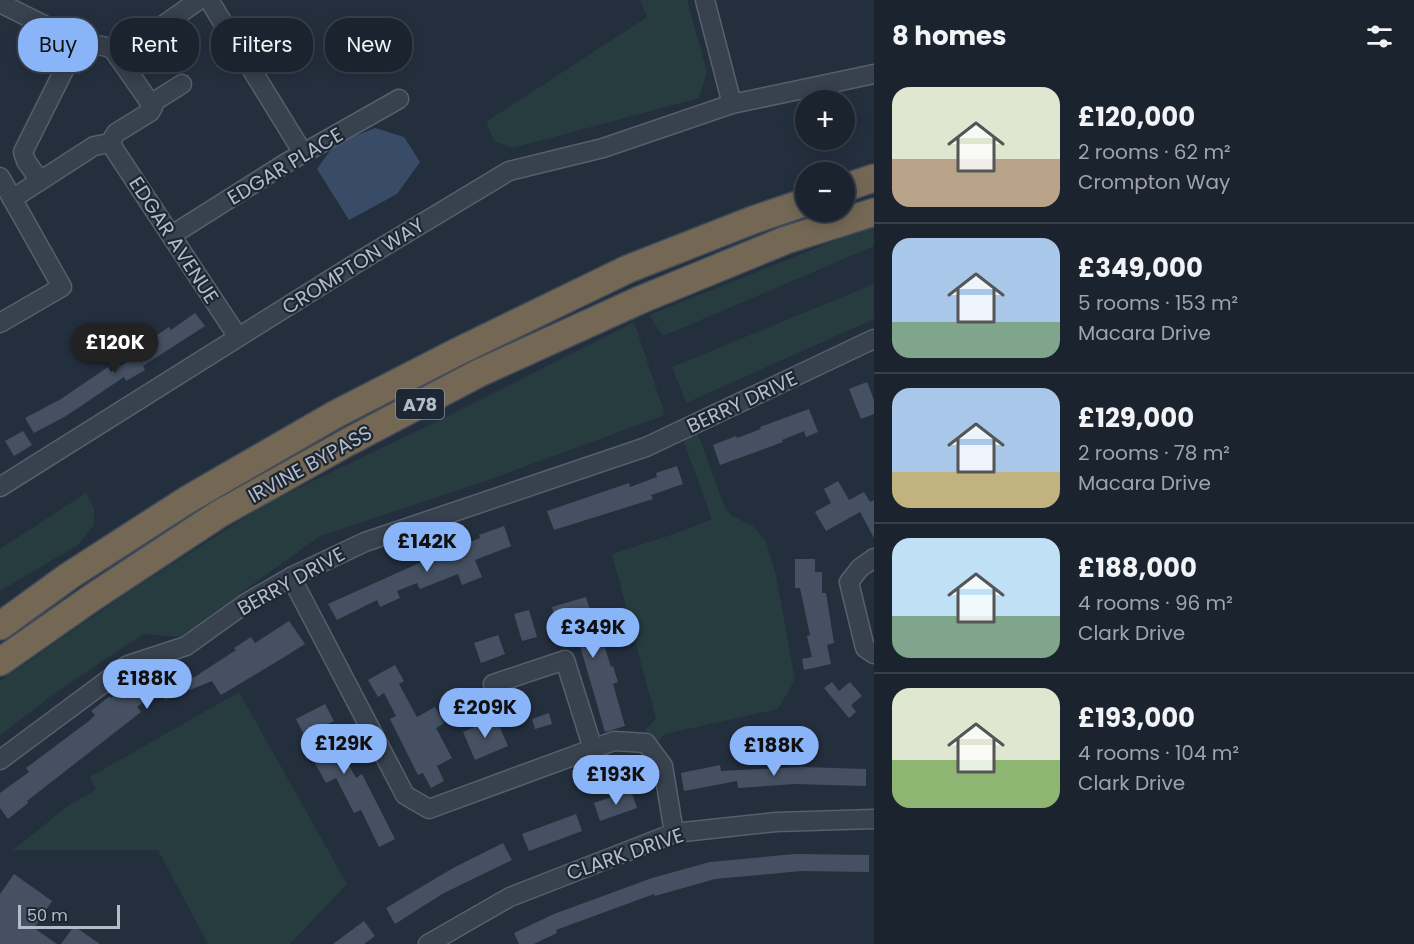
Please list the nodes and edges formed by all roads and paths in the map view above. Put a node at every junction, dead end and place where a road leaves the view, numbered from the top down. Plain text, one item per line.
1 (199, 0) edge
2 (209, 0) edge
3 (705, 0) edge
4 (0, 3) edge
5 (30, 18) edge
6 (173, 18) edge
7 (63, 72) edge
8 (129, 72) edge
9 (874, 74) edge
10 (182, 84) dead end
11 (399, 99) dead end
12 (152, 103) junction
13 (732, 104) junction
14 (110, 143) junction
15 (303, 153) junction
16 (0, 177) edge
17 (874, 178) edge
18 (40, 181) junction
19 (855, 184) edge
20 (12, 199) junction
21 (795, 206) edge
22 (874, 212) edge
23 (172, 235) junction
24 (0, 323) edge
25 (238, 337) junction
26 (874, 339) edge
27 (0, 487) edge
28 (874, 558) edge
29 (291, 577) junction
30 (0, 626) edge
31 (874, 654) edge
32 (0, 662) edge
33 (493, 684) dead end
34 (593, 749) junction
35 (0, 760) edge
36 (874, 819) edge
37 (674, 833) junction
38 (428, 944) edge

1 - 6 street
2 - 15 street
3 - 13 street
4 - 5 street
7 - 18 street
8 - 12 street
9 - 13 street, CROMPTON WAY
10 - 12 street
11 - 15 street, EDGAR PLACE
12 - 14 street
13 - 25 street, CROMPTON WAY
14 - 18 street
14 - 23 street, EDGAR AVENUE
15 - 23 street, EDGAR PLACE
16 - 20 street
17 - 19 highway
18 - 20 street
20 - 24 street
21 - 30 highway, IRVINE BYPASS / A78
22 - 32 highway, IRVINE BYPASS / A78
23 - 25 street, EDGAR AVENUE
25 - 27 street, CROMPTON WAY
26 - 29 street, BERRY DRIVE
28 - 31 street
29 - 34 street
29 - 35 street, BERRY DRIVE
33 - 34 street
34 - 37 street
36 - 37 street, CLARK DRIVE
37 - 38 street, CLARK DRIVE

